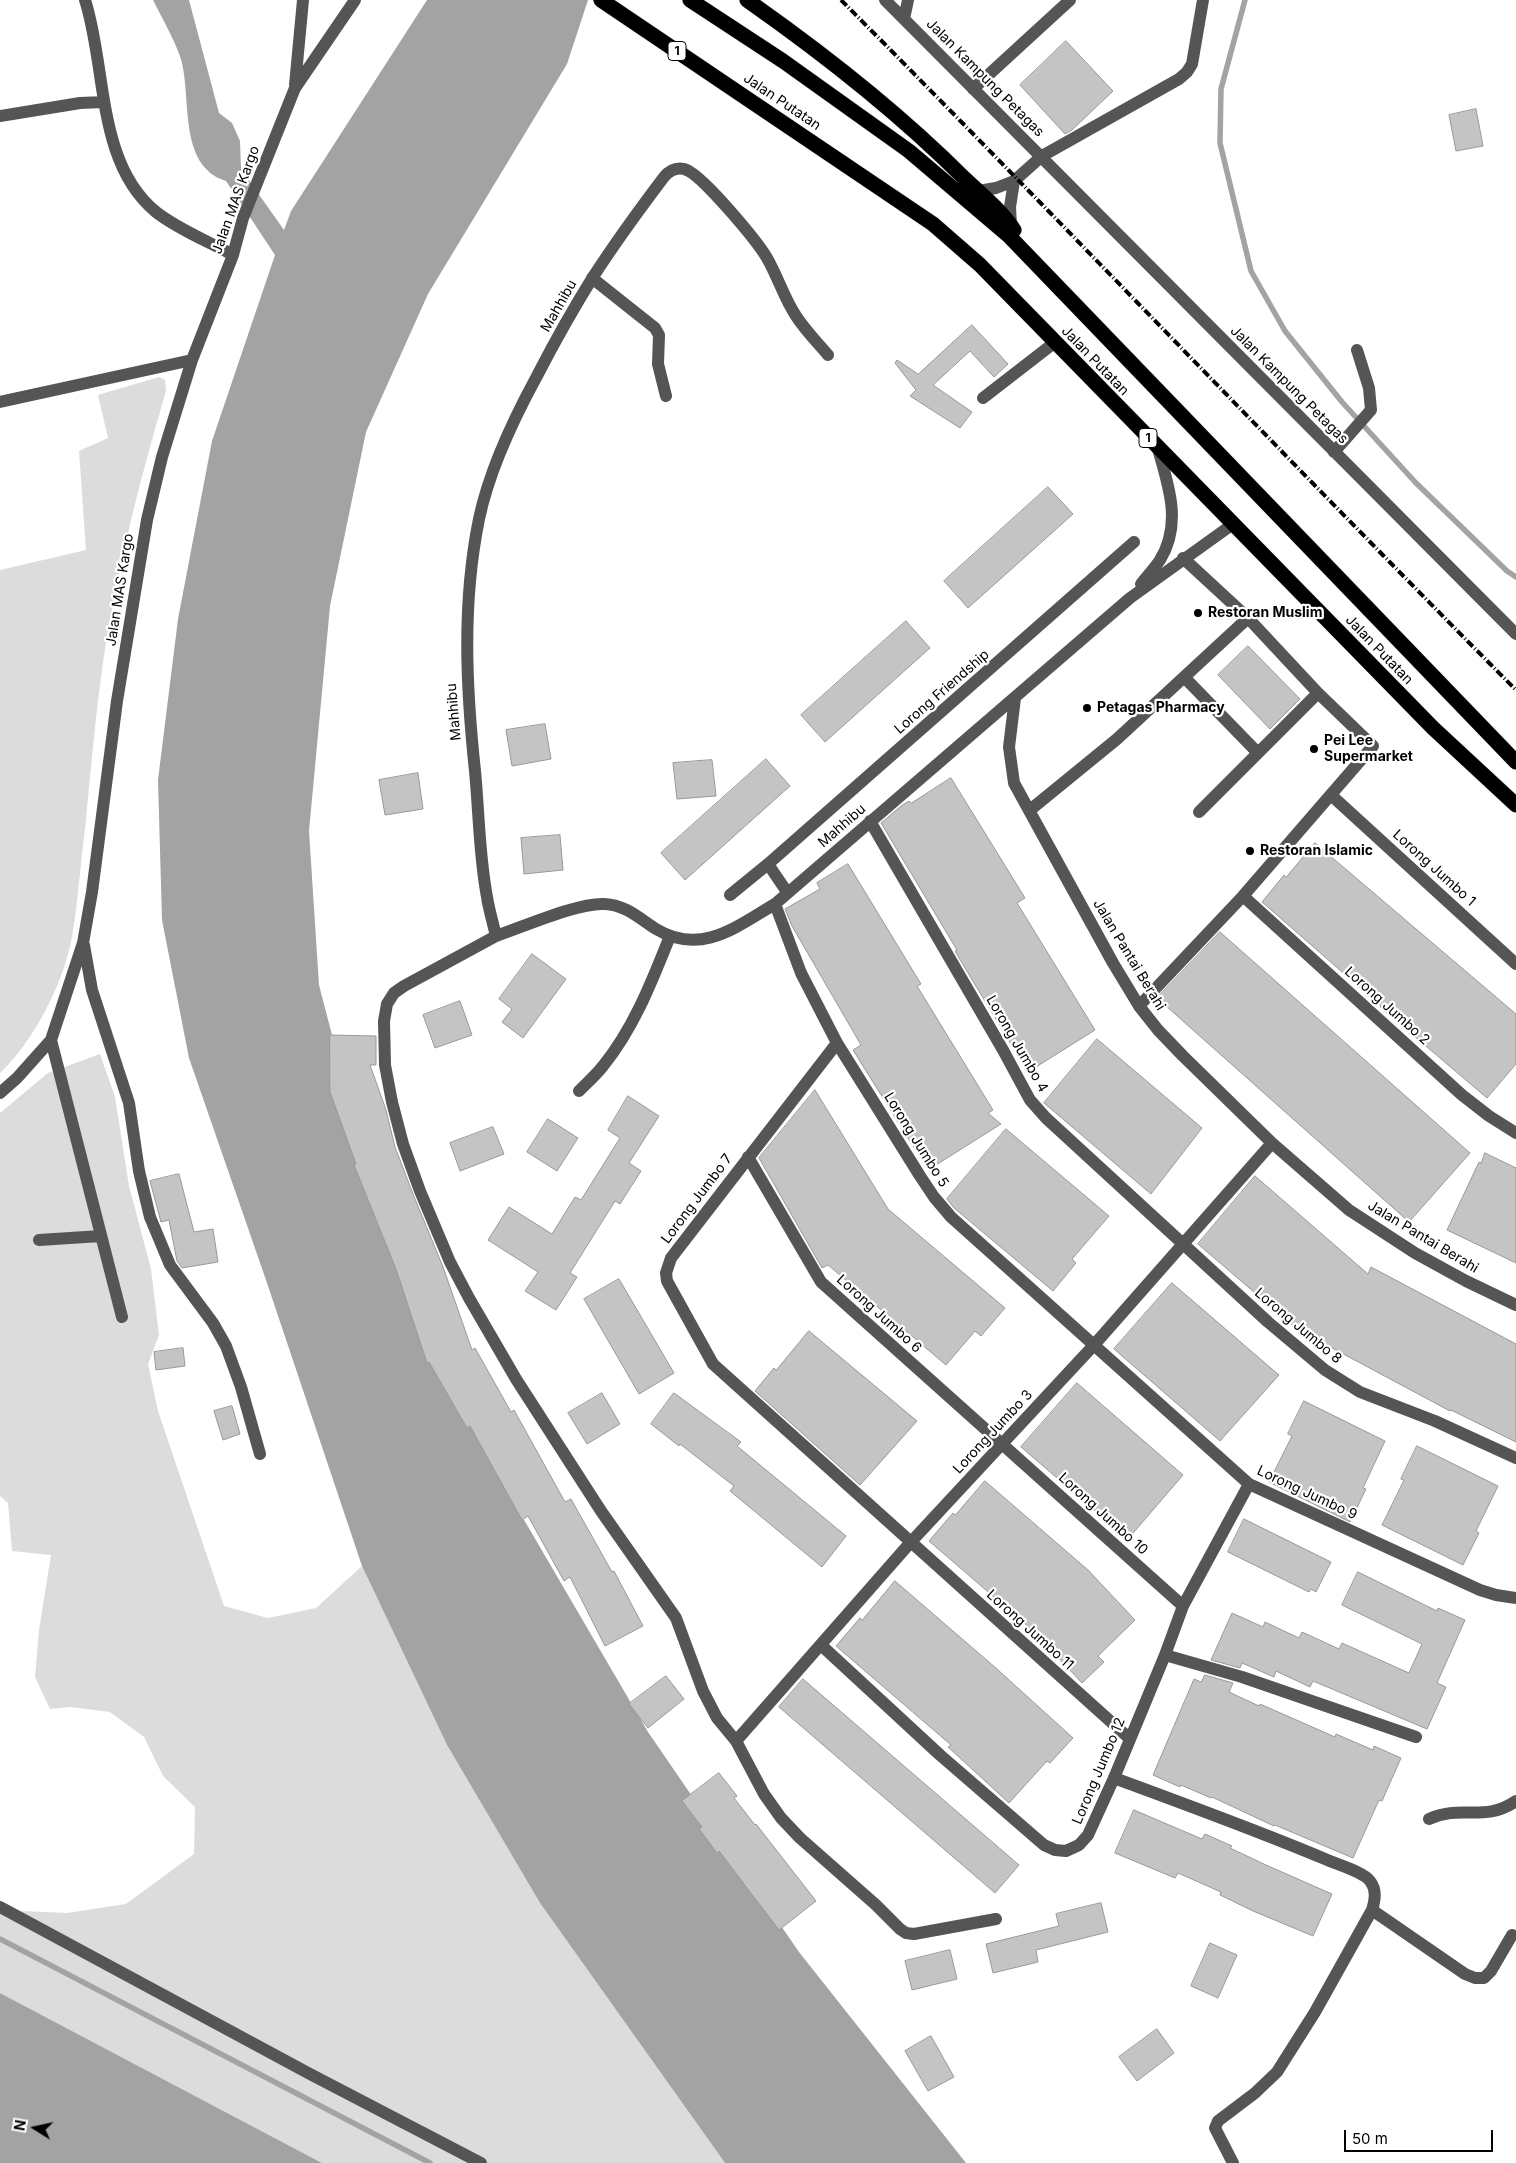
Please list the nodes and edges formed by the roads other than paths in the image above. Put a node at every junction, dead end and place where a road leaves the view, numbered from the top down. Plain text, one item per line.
1 (85, 0) edge
2 (303, 0) edge
3 (355, 0) edge
4 (601, 0) edge
5 (690, 0) edge
6 (747, 0) edge
7 (885, 0) edge
8 (908, 0) edge
9 (1070, 0) edge
10 (1203, 0) edge
11 (904, 19) junction
12 (295, 88) junction
13 (973, 89) junction
14 (104, 102) junction
15 (0, 116) edge
16 (1042, 156) junction
17 (1014, 181) junction
18 (978, 191) junction
19 (1011, 224) junction
20 (233, 254) junction
21 (1037, 264) junction
22 (592, 278) junction
23 (1054, 343) junction
24 (1357, 350) dead end
25 (828, 355) dead end
26 (192, 360) junction
27 (666, 396) dead end
28 (983, 398) dead end
29 (0, 402) edge
30 (1158, 449) junction
31 (1334, 452) junction
32 (1233, 524) junction
33 (1134, 542) dead end
34 (1183, 558) junction
35 (1130, 598) junction
36 (1248, 618) junction
37 (1516, 634) edge
38 (1184, 677) junction
39 (1318, 693) junction
40 (1015, 698) junction
41 (1257, 752) junction
42 (1516, 762) edge
43 (1331, 795) junction
44 (1516, 805) edge
45 (1030, 810) junction
46 (1199, 812) dead end
47 (870, 822) junction
48 (768, 864) junction
49 (787, 892) junction
50 (730, 895) dead end
51 (1243, 896) junction
52 (774, 904) junction
53 (496, 936) junction
54 (670, 936) junction
55 (83, 943) junction
56 (1516, 964) edge
57 (1139, 1006) junction
58 (51, 1040) junction
59 (837, 1043) junction
60 (579, 1091) dead end
61 (0, 1093) edge
62 (1516, 1133) edge
63 (1272, 1143) junction
64 (748, 1157) junction
65 (101, 1236) junction
66 (39, 1240) dead end
67 (1184, 1244) junction
68 (1516, 1305) edge
69 (122, 1317) dead end
70 (1094, 1345) junction
71 (1002, 1444) junction
72 (260, 1454) dead end
73 (1516, 1458) edge
74 (1249, 1484) junction
75 (910, 1543) junction
76 (1516, 1598) edge
77 (1183, 1606) junction
78 (821, 1645) junction
79 (1165, 1655) junction
80 (1416, 1737) dead end
81 (1129, 1738) junction
82 (736, 1741) junction
83 (1114, 1778) junction
84 (1516, 1801) edge
85 (1429, 1819) dead end
86 (0, 1907) edge
87 (1372, 1910) junction
88 (996, 1919) dead end
89 (1512, 1935) dead end
90 (481, 2163) edge
91 (1234, 2163) edge

1 - 14 street
2 - 12 street, Jalan MAS Kargo
3 - 12 street, Jalan MAS Kargo
4 - 23 highway, Jalan Putatan / 1
5 - 21 highway, Jalan Putatan
6 - 18 highway
7 - 11 street, Jalan Kampung Petagas
8 - 11 street
9 - 13 street
10 - 16 street, Jalan Kampung Petagas
11 - 13 street, Jalan Kampung Petagas
12 - 20 street, Jalan MAS Kargo
13 - 16 street, Jalan Kampung Petagas
14 - 15 street
14 - 20 street
16 - 17 street, Jalan Kampung Petagas
16 - 31 street, Jalan Kampung Petagas
17 - 18 street, Jalan Kampung Petagas
17 - 19 street
18 - 19 highway
19 - 21 highway
20 - 26 street, Jalan MAS Kargo
21 - 42 highway, Jalan Putatan
22 - 25 street, Mahhibu
22 - 27 street
22 - 53 street, Mahhibu
23 - 28 street
23 - 30 highway, Jalan Putatan / 1
24 - 31 street
26 - 29 street
26 - 55 street, Jalan MAS Kargo
30 - 32 highway, Jalan Putatan / 1
30 - 35 street
31 - 37 street, Jalan Kampung Petagas
32 - 34 street
32 - 44 highway, Jalan Putatan / 1
33 - 48 street, Lorong Friendship
34 - 35 street
34 - 36 street
35 - 40 street
36 - 38 street
36 - 39 street
38 - 41 street
38 - 45 street
39 - 41 street
39 - 43 street
40 - 45 street, Jalan Pantai Berahi
40 - 47 street, Mahhibu
41 - 46 street
43 - 51 street
43 - 56 street, Lorong Jumbo 1
45 - 57 street, Jalan Pantai Berahi
47 - 49 street, Mahhibu
47 - 67 street, Lorong Jumbo 4
48 - 49 street
48 - 50 street, Lorong Friendship
49 - 52 street, Mahhibu
51 - 57 street
51 - 62 street, Lorong Jumbo 2
52 - 54 street, Mahhibu
52 - 59 street, Lorong Jumbo 5
53 - 54 street, Mahhibu
53 - 82 street
54 - 60 street
55 - 58 street, Jalan MAS Kargo
55 - 72 street
57 - 63 street, Jalan Pantai Berahi
58 - 61 street, Jalan MAS Kargo
58 - 65 street
59 - 64 street, Lorong Jumbo 7
59 - 70 street, Lorong Jumbo 5
63 - 67 street, Lorong Jumbo 3
63 - 68 street, Jalan Pantai Berahi
64 - 71 street, Lorong Jumbo 6
64 - 75 street, Lorong Jumbo 7
65 - 66 street
65 - 69 street
67 - 70 street, Lorong Jumbo 3
67 - 73 street, Lorong Jumbo 8
70 - 71 street, Lorong Jumbo 3
70 - 74 street, Lorong Jumbo 9
71 - 75 street, Lorong Jumbo 3
71 - 77 street, Lorong Jumbo 10
74 - 76 street, Lorong Jumbo 9
74 - 77 street, Lorong Jumbo 12
75 - 78 street, Lorong Jumbo 3
75 - 81 street, Lorong Jumbo 11
77 - 79 street, Lorong Jumbo 12
78 - 82 street, Lorong Jumbo 3
78 - 83 street, Lorong Jumbo 12
79 - 80 street
79 - 81 street, Lorong Jumbo 12
81 - 83 street, Lorong Jumbo 12
82 - 88 street
83 - 87 street
84 - 85 street
86 - 90 street
87 - 89 street
87 - 91 street

